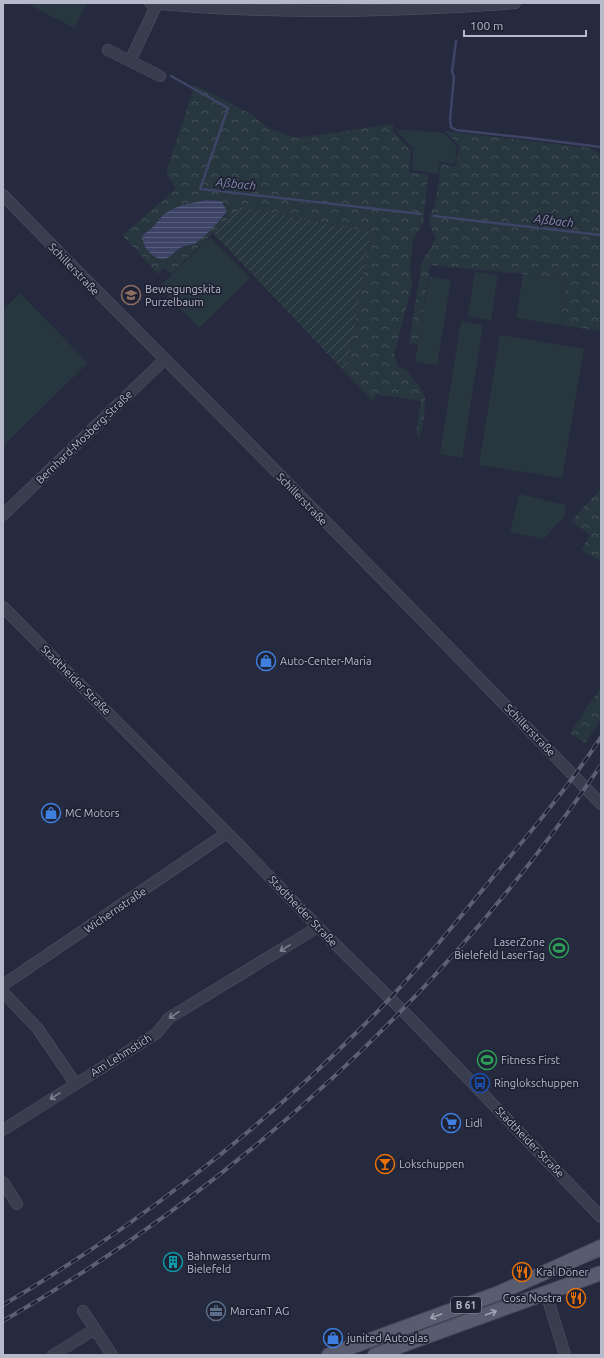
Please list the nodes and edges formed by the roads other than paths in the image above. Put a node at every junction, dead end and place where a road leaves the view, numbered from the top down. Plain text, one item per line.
1 (154, 3) edge
2 (515, 3) edge
3 (295, 7) edge
4 (108, 50) dead end
5 (130, 61) junction
6 (160, 76) dead end
7 (3, 195) edge
8 (165, 359) junction
9 (3, 515) edge
10 (3, 608) edge
11 (601, 804) edge
12 (227, 833) junction
13 (318, 927) junction
14 (3, 985) edge
15 (3, 992) edge
16 (75, 1083) junction
17 (3, 1130) edge
18 (3, 1182) edge
19 (17, 1204) dead end
20 (601, 1217) edge
21 (601, 1247) edge
22 (601, 1273) edge
23 (546, 1293) junction
24 (83, 1311) dead end
25 (95, 1329) junction
26 (53, 1355) edge
27 (112, 1355) edge
28 (329, 1355) edge
29 (375, 1355) edge
30 (565, 1355) edge

1 - 3 street
1 - 5 street
2 - 3 street
4 - 5 street
5 - 6 street
7 - 8 street, Schillerstraße
8 - 9 street, Bernhard-Mosberg-Straße
8 - 11 street, Schillerstraße
10 - 12 street, Stadtheider Straße
12 - 13 street, Stadtheider Straße
12 - 14 street, Wichernstraße
13 -> 16 street, Am Lehmstich
13 - 20 street, Stadtheider Straße
15 - 16 street
16 -> 17 street, Am Lehmstich
18 - 19 street
21 -> 28 main road, B 61
22 - 23 main road, B 61
29 -> 23 main road, B 61
23 - 30 street
24 - 25 street
25 - 26 street
25 - 27 street

